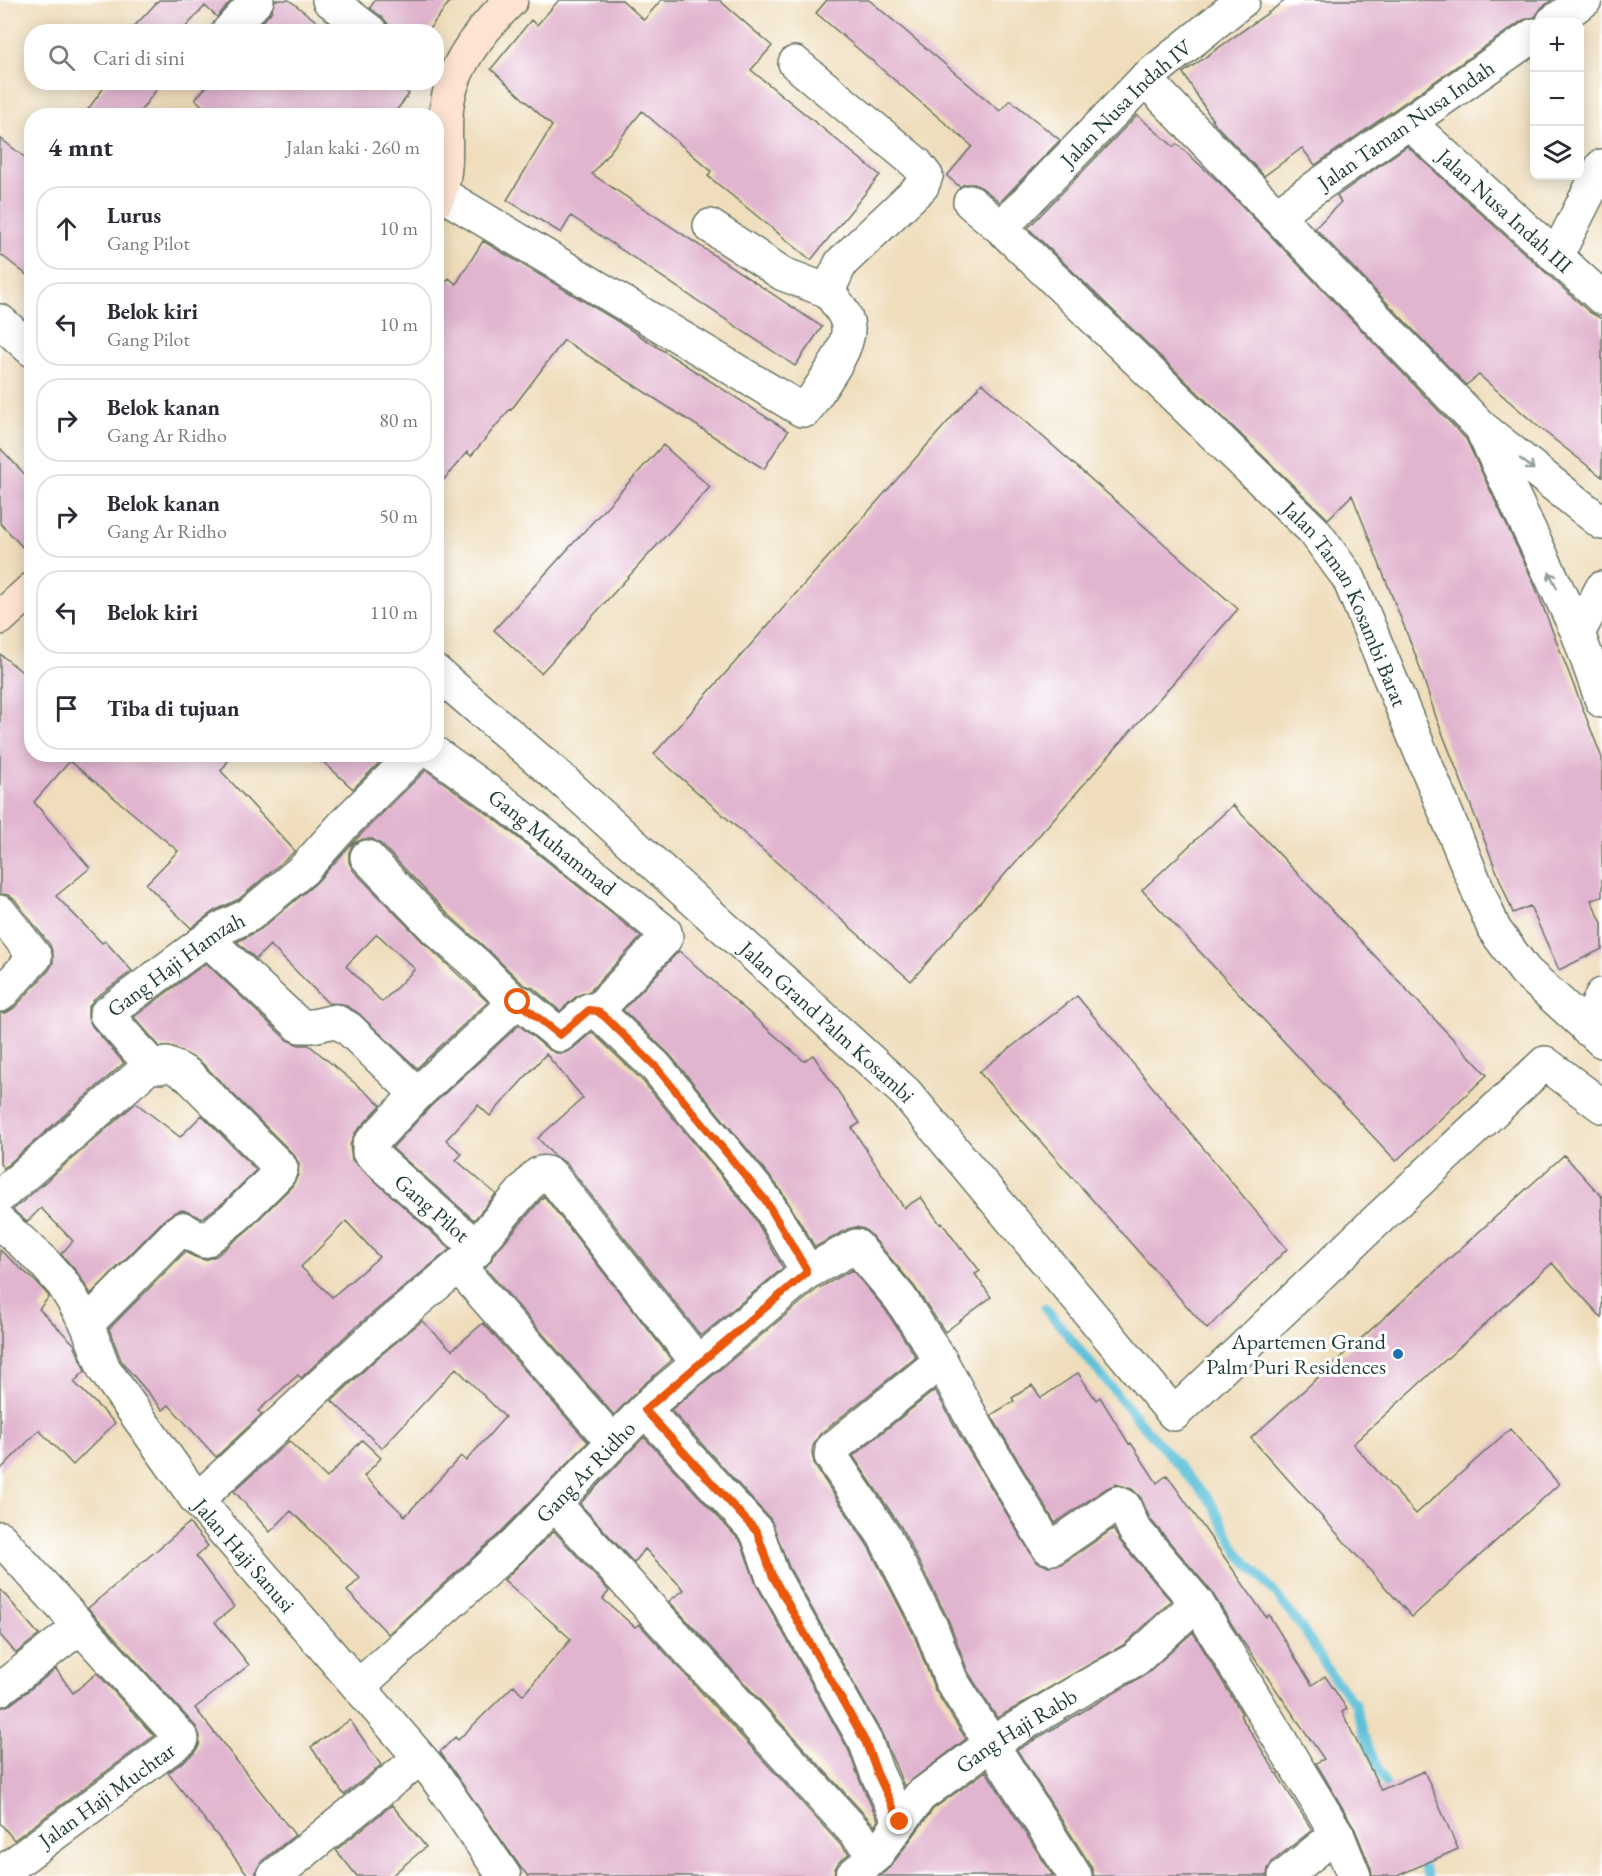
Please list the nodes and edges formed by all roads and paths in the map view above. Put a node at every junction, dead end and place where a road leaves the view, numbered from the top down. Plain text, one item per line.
1 (258, 0) edge
2 (329, 0) edge
3 (511, 0) edge
4 (1243, 0) edge
5 (1585, 0) edge
6 (1559, 18) edge
7 (236, 24) edge
8 (360, 24) edge
9 (1530, 38) edge
10 (795, 63) dead end
11 (1145, 79) junction
12 (444, 84) edge
13 (444, 90) edge
14 (1409, 123) junction
15 (1602, 166) edge
16 (444, 176) edge
17 (444, 201) edge
18 (970, 202) dead end
19 (1276, 214) junction
20 (1008, 220) junction
21 (710, 226) dead end
22 (1556, 257) junction
23 (828, 291) junction
24 (1602, 298) edge
25 (0, 321) edge
26 (24, 343) edge
27 (1481, 427) junction
28 (1602, 523) edge
29 (1602, 588) edge
30 (24, 596) edge
31 (0, 618) edge
32 (1578, 633) junction
33 (444, 679) edge
34 (1602, 701) edge
35 (444, 760) edge
36 (409, 762) edge
37 (351, 840) junction
38 (0, 912) edge
39 (208, 940) junction
40 (0, 995) edge
41 (1602, 995) edge
42 (515, 1003) junction
43 (597, 1011) junction
44 (1595, 1035) edge
45 (151, 1065) junction
46 (417, 1094) junction
47 (1602, 1106) edge
48 (0, 1196) edge
49 (0, 1223) edge
50 (467, 1257) junction
51 (806, 1273) junction
52 (87, 1323) junction
53 (941, 1361) junction
54 (698, 1363) junction
55 (645, 1410) junction
56 (613, 1442) junction
57 (197, 1500) junction
58 (554, 1503) junction
59 (0, 1538) edge
60 (1197, 1603) junction
61 (80, 1627) junction
62 (359, 1686) junction
63 (0, 1689) edge
64 (992, 1743) junction
65 (420, 1758) junction
66 (900, 1822) junction
67 (1337, 1834) junction
68 (864, 1865) edge
69 (2, 1873) edge
70 (274, 1876) edge
71 (504, 1876) edge
72 (1076, 1876) edge
73 (1285, 1876) edge
74 (1354, 1876) edge

1 - 7 street
2 - 8 street
3 - 12 street
4 - 11 street, Jalan Nusa Indah IV
5 - 6 street
9 - 14 street, Jalan Taman Nusa Indah
10 - 23 street
11 - 19 street
11 - 20 street, Jalan Nusa Indah IV
13 - 16 street
14 - 19 street, Jalan Taman Nusa Indah
14 - 22 street, Jalan Nusa Indah III
15 - 22 street
17 - 23 street
18 - 20 street, Jalan Taman Kosambi Barat
19 - 27 street
20 - 44 street, Jalan Taman Kosambi Barat
21 - 23 street
22 - 24 street, Jalan Nusa Indah III
25 - 26 street
27 -> 28 street
32 -> 27 street
29 - 32 street
30 - 31 street
32 - 34 street
33 - 47 street, Jalan Grand Palm Kosambi
35 - 43 street, Gang Muhammad
36 - 37 street, Gang Haji Hamzah
37 - 39 street, Gang Haji Hamzah
37 - 42 street
38 - 40 street
39 - 45 street, Gang Haji Hamzah
39 - 46 street
41 - 44 street
42 - 43 street
42 - 46 street, Gang Pilot
43 - 51 street
45 - 48 street
45 - 52 street
46 - 50 street, Gang Pilot
49 - 52 street, Jalan Haji Sanusi
50 - 54 street
50 - 56 street
50 - 57 street, Gang Pilot
51 - 53 street, Gang Ar Ridho
51 - 54 street, Gang Ar Ridho
52 - 57 street, Jalan Haji Sanusi
53 - 60 street
53 - 64 street
54 - 55 street, Gang Ar Ridho
55 - 56 street, Gang Ar Ridho
55 - 66 street
56 - 58 street, Gang Ar Ridho
57 - 62 street, Jalan Haji Sanusi
58 - 62 street, Gang Ar Ridho
58 - 68 street
59 - 61 street
60 - 64 street, Gang Haji Rabb
60 - 67 street
61 - 63 street
61 - 69 street, Jalan Haji Muchtar
62 - 65 street, Jalan Haji Sanusi
64 - 66 street, Gang Haji Rabb
64 - 72 street
65 - 70 street
65 - 71 street, Jalan Haji Sanusi
66 - 68 street, Gang Haji Rabb
67 - 73 street
67 - 74 street

